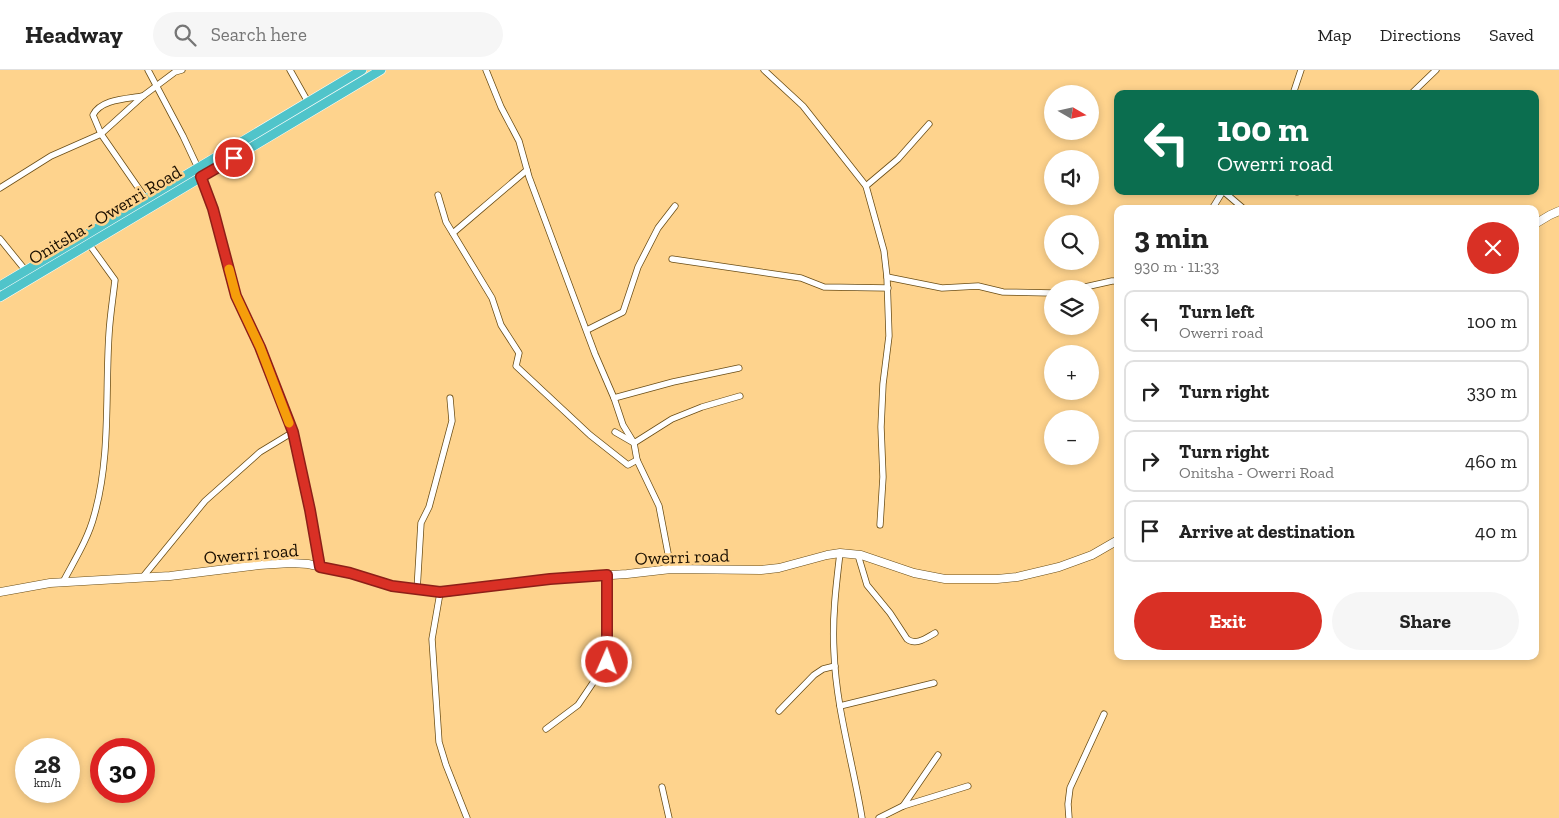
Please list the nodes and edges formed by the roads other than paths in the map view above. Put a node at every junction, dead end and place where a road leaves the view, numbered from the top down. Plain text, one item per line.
1 (148, 70) edge
2 (182, 70) edge
3 (290, 70) edge
4 (362, 70) edge
5 (381, 70) edge
6 (486, 70) edge
7 (764, 70) edge
8 (1301, 70) edge
9 (1436, 70) edge
10 (158, 86) junction
11 (1294, 90) edge
12 (1415, 90) edge
13 (143, 96) junction
14 (308, 102) junction
15 (929, 124) dead end
16 (101, 134) junction
17 (527, 170) junction
18 (200, 173) junction
19 (866, 186) junction
20 (0, 188) edge
21 (438, 195) dead end
22 (1228, 195) edge
23 (146, 199) junction
24 (1239, 205) edge
25 (675, 206) dead end
26 (1559, 211) edge
27 (1539, 222) edge
28 (453, 233) junction
29 (0, 239) edge
30 (89, 244) junction
31 (672, 259) dead end
32 (26, 271) junction
33 (887, 277) junction
34 (1114, 280) edge
35 (1099, 283) edge
36 (0, 286) edge
37 (888, 288) junction
38 (1044, 293) edge
39 (0, 297) edge
40 (587, 330) junction
41 (739, 368) dead end
42 (740, 396) dead end
43 (450, 398) dead end
44 (614, 398) junction
45 (293, 432) junction
46 (615, 432) dead end
47 (634, 443) junction
48 (637, 460) junction
49 (880, 525) dead end
50 (1114, 542) edge
51 (840, 553) junction
52 (858, 555) junction
53 (320, 567) junction
54 (671, 569) junction
55 (607, 575) junction
56 (142, 578) junction
57 (64, 582) junction
58 (417, 590) junction
59 (0, 592) edge
60 (440, 592) junction
61 (935, 633) dead end
62 (835, 666) junction
63 (934, 683) dead end
64 (840, 706) junction
65 (779, 711) dead end
66 (1104, 714) dead end
67 (546, 729) dead end
68 (938, 755) dead end
69 (968, 786) dead end
70 (662, 787) dead end
71 (903, 806) junction
72 (467, 818) edge
73 (669, 818) edge
74 (862, 818) edge
75 (879, 818) edge
76 (1069, 818) edge

1 - 10 street
2 - 10 street
3 - 14 street
4 - 14 highway, Onitsha - Owerri Road
5 - 18 highway, Onitsha - Owerri Road
6 - 17 street
7 - 19 street
8 - 11 street
9 - 12 street
10 - 13 street
10 - 18 street
13 - 16 street
13 - 16 street
14 - 18 highway, Onitsha - Owerri Road
15 - 19 street
16 - 20 street
16 - 23 street
17 - 28 street
17 - 40 street
18 - 23 highway, Onitsha - Owerri Road
18 - 30 highway, Onitsha - Owerri Road
18 - 45 street
19 - 33 street
21 - 28 street
22 - 24 street
23 - 32 highway, Onitsha - Owerri Road
25 - 40 street
26 - 27 main road
28 - 48 street
29 - 32 street
30 - 39 highway, Onitsha - Owerri Road
30 - 57 street
31 - 37 street
32 - 36 highway, Onitsha - Owerri Road
33 - 37 street
33 - 38 street
34 - 35 street
37 - 49 street
40 - 44 street
41 - 44 street
42 - 47 street
43 - 58 street
44 - 47 street
45 - 53 street
45 - 56 street
46 - 47 street
47 - 48 street
48 - 54 street
50 - 52 main road, Owerri road
51 - 52 main road, Owerri road
51 - 54 main road, Owerri road
51 - 62 street
52 - 61 street
53 - 56 main road, Owerri road
53 - 58 main road, Owerri road
54 - 55 main road, Owerri road
55 - 60 main road, Owerri road
55 - 67 street
56 - 57 main road, Owerri road
57 - 59 main road, Owerri road
58 - 60 main road, Owerri road
60 - 72 street
62 - 64 street
62 - 65 street
63 - 64 street
64 - 74 street
66 - 76 street
68 - 71 street
69 - 71 street
70 - 73 street
71 - 75 street

